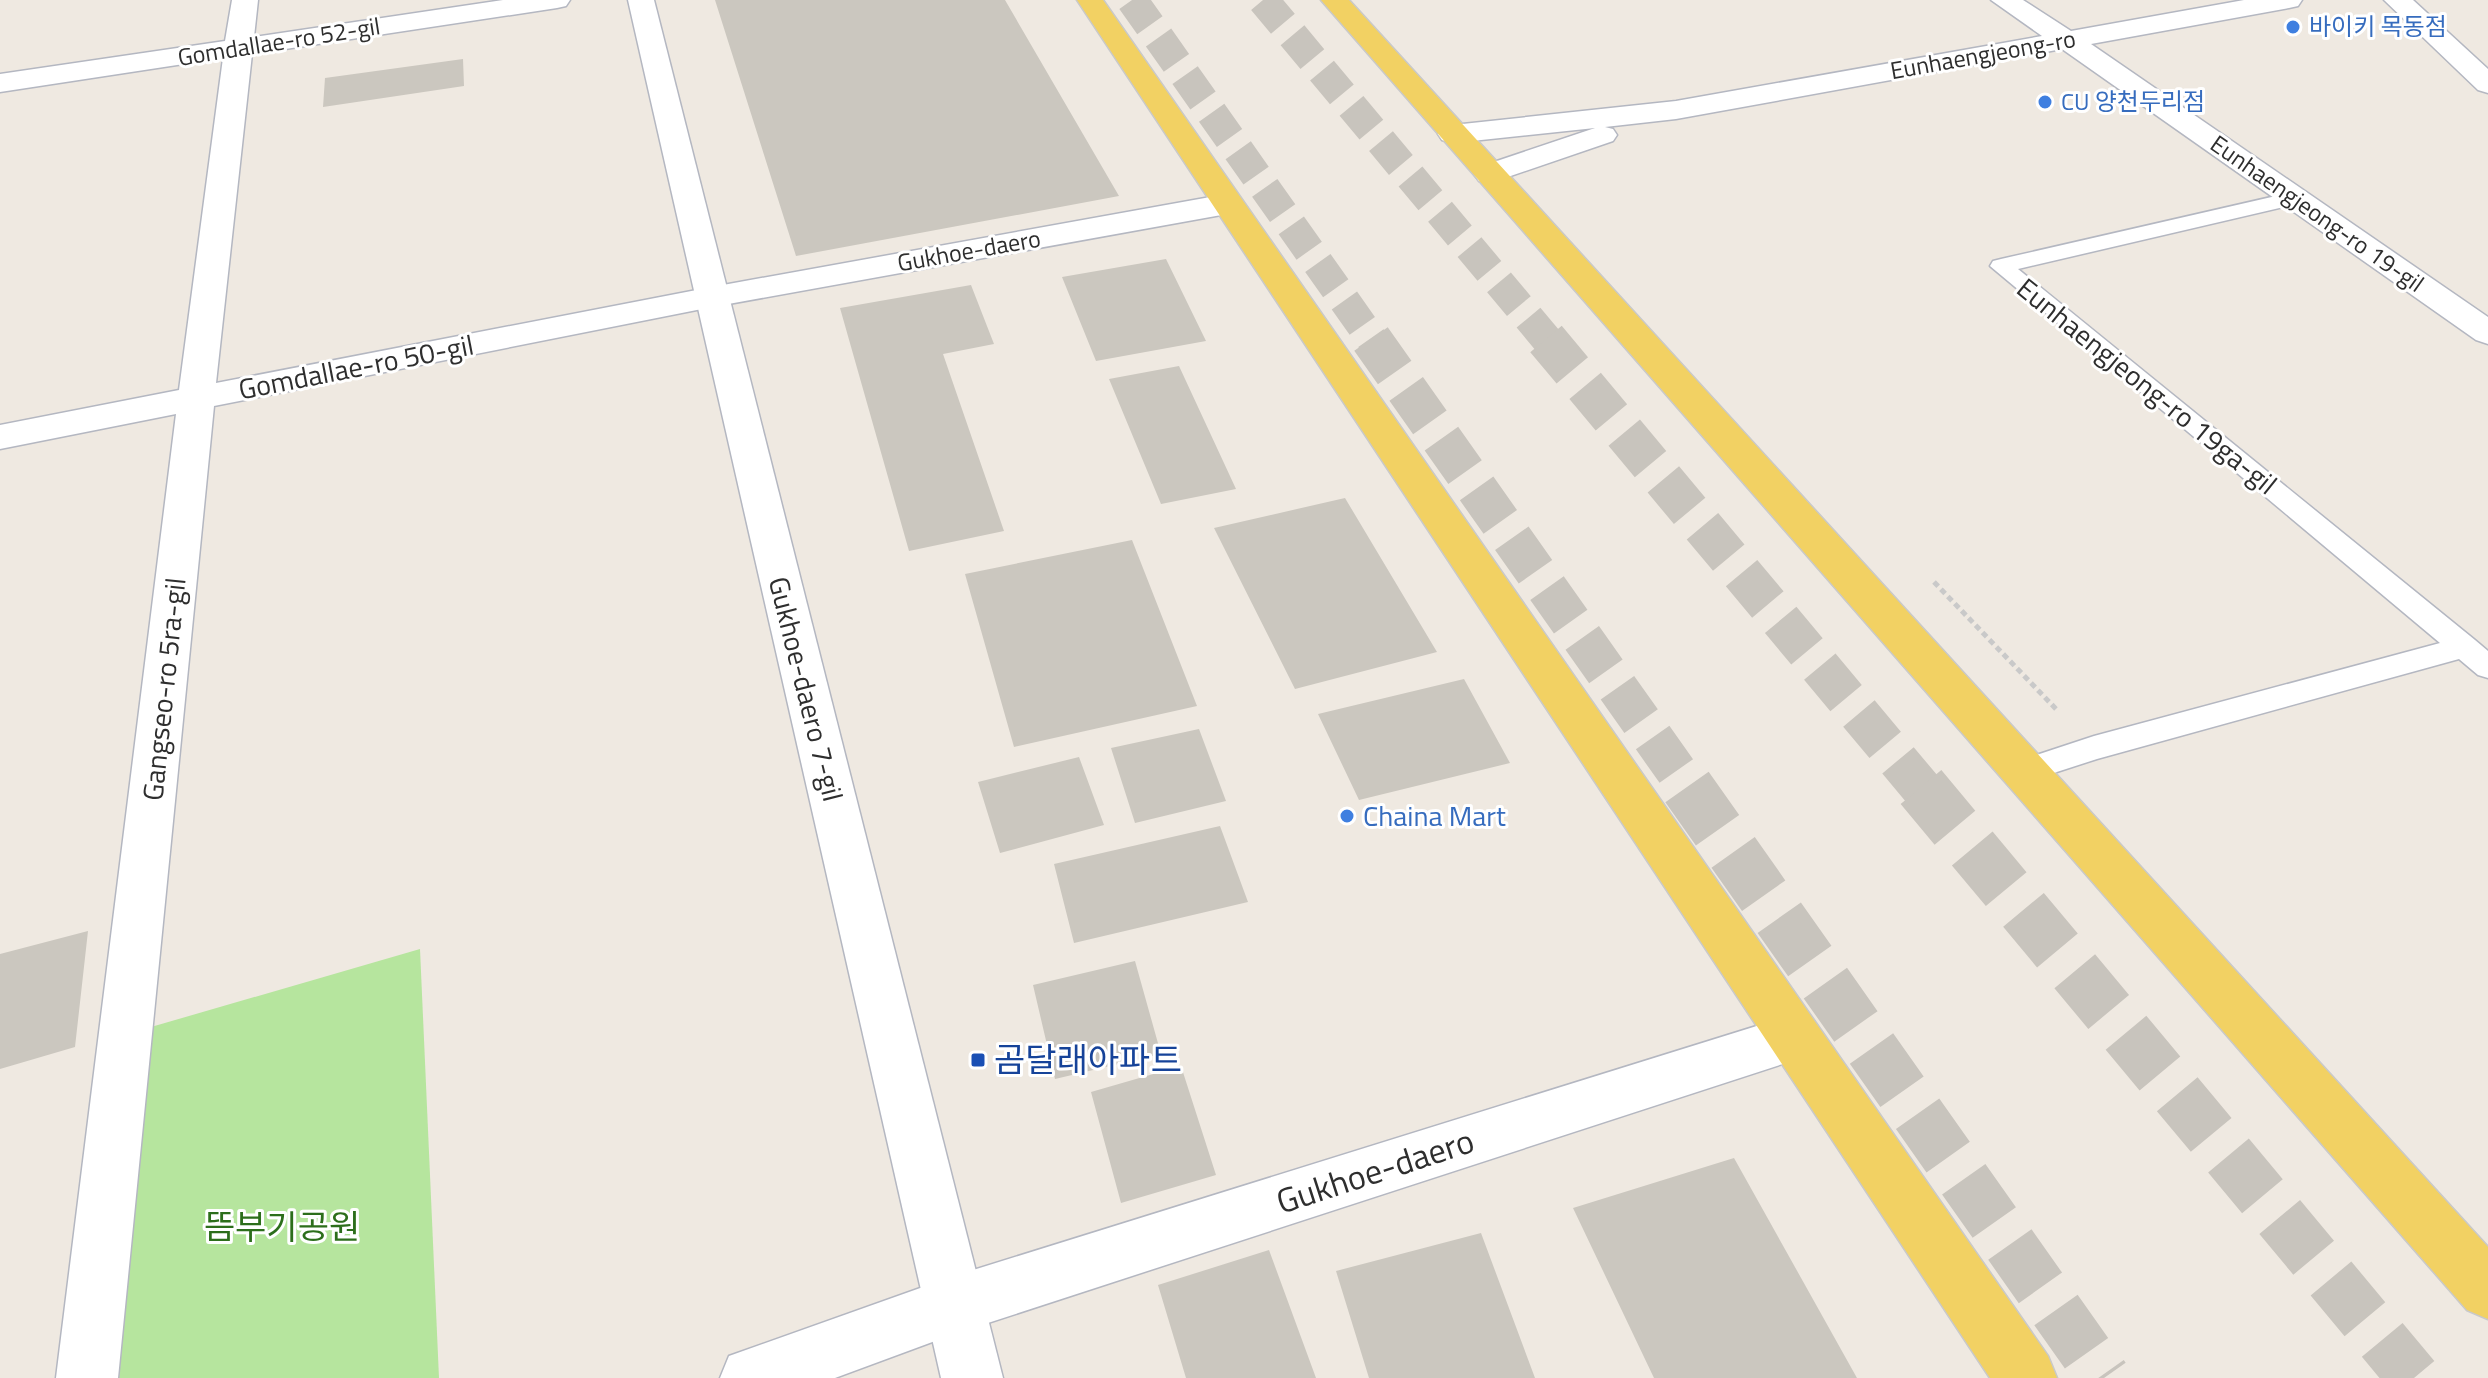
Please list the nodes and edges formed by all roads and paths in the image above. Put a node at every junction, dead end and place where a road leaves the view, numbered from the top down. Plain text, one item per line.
1 (245, 0) edge
2 (557, 0) edge
3 (641, 0) edge
4 (1090, 0) edge
5 (1334, 0) edge
6 (2004, 0) edge
7 (2289, 0) edge
8 (2397, 0) edge
9 (2067, 40) junction
10 (240, 49) junction
11 (0, 83) edge
12 (2488, 84) edge
13 (1676, 110) junction
14 (1453, 134) junction
15 (1490, 174) junction
16 (2293, 198) junction
17 (1227, 204) junction
18 (712, 297) junction
19 (2488, 333) edge
20 (196, 399) junction
21 (0, 437) edge
22 (2465, 647) junction
23 (2488, 667) edge
24 (2026, 770) junction
25 (1795, 1037) junction
26 (2488, 1290) edge
27 (954, 1305) junction
28 (87, 1378) edge
29 (751, 1378) edge
30 (972, 1378) edge
31 (2026, 1378) edge

1 - 10 street, Gangseo-ro 5ra-gil
2 - 10 street, Gomdallae-ro 52-gil
3 - 18 street, Gukhoe-daero 7-gil
4 - 17 main road
5 - 14 main road
6 - 9 street, Eunhaengjeong-ro 19-gil
7 - 9 street, Eunhaengjeong-ro
8 - 12 street
9 - 13 street, Eunhaengjeong-ro
9 - 16 street, Eunhaengjeong-ro 19-gil
10 - 11 street, Gomdallae-ro 52-gil
10 - 20 street, Gangseo-ro 5ra-gil
13 - 14 street, Eunhaengjeong-ro
13 - 15 street, Eunhaengjeong-ro
14 - 15 main road
15 - 24 main road
16 - 19 street, Eunhaengjeong-ro 19-gil
16 - 22 lane, Eunhaengjeong-ro 19ga-gil
17 - 18 street, Gukhoe-daero
17 - 25 main road
18 - 20 street, Gomdallae-ro 50-gil
18 - 27 street, Gukhoe-daero 7-gil
20 - 21 street, Gomdallae-ro 50-gil
20 - 28 street, Gangseo-ro 5ra-gil
22 - 23 lane, Eunhaengjeong-ro 19ga-gil
22 - 24 lane
24 - 26 main road
25 - 27 street, Gukhoe-daero
25 - 31 main road
27 - 29 street, Gukhoe-daero
27 - 30 street, Gukhoe-daero 7-gil

